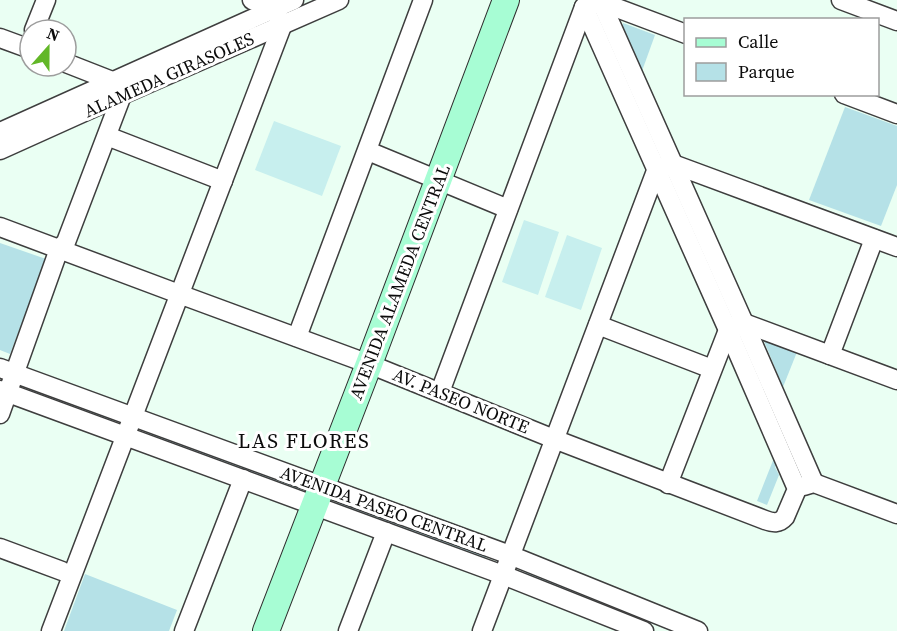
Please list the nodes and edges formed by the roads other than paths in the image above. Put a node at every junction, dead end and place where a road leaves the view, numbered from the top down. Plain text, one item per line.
1 (46, 0) edge
2 (252, 0) edge
3 (294, 0) edge
4 (339, 0) edge
5 (423, 0) edge
6 (506, 0) edge
7 (841, 0) edge
8 (592, 4) junction
9 (275, 9) junction
10 (39, 18) edge
11 (897, 21) edge
12 (282, 26) junction
13 (684, 33) edge
14 (0, 38) edge
15 (18, 43) edge
16 (78, 69) edge
17 (117, 88) junction
18 (849, 96) edge
19 (897, 114) edge
20 (0, 132) edge
21 (107, 136) junction
22 (0, 150) edge
23 (368, 151) junction
24 (673, 164) junction
25 (656, 171) junction
26 (438, 180) junction
27 (223, 181) junction
28 (508, 209) junction
29 (0, 227) edge
30 (874, 239) junction
31 (897, 248) edge
32 (59, 249) junction
33 (179, 294) junction
34 (598, 325) junction
35 (736, 326) junction
36 (297, 337) junction
37 (830, 355) junction
38 (369, 364) junction
39 (712, 369) junction
40 (7, 371) edge
41 (897, 380) edge
42 (4, 391) edge
43 (440, 392) junction
44 (0, 414) edge
45 (132, 417) junction
46 (125, 436) junction
47 (554, 439) junction
48 (243, 479) junction
49 (668, 484) junction
50 (805, 486) junction
51 (319, 496) junction
52 (897, 514) edge
53 (386, 532) junction
54 (0, 548) edge
55 (510, 555) junction
56 (62, 571) dead end
57 (502, 575) junction
58 (625, 602) junction
59 (617, 626) edge
60 (51, 631) edge
61 (184, 631) edge
62 (266, 631) edge
63 (348, 631) edge
64 (482, 631) edge
65 (644, 631) edge
66 (698, 631) edge

1 - 10 street
2 - 9 street
3 - 9 street
4 - 12 street, ALAMEDA GIRASOLES
5 - 23 street
6 - 26 street, AVENIDA ALAMEDA CENTRAL
7 - 11 street
8 - 13 street
8 - 24 street
8 - 25 street
8 - 28 street
9 - 12 street
9 - 17 street
12 - 17 street, ALAMEDA GIRASOLES
12 - 27 street
14 - 15 street
16 - 17 street
17 - 20 street
17 - 21 street
17 - 22 street, ALAMEDA GIRASOLES
18 - 19 street
21 - 27 street
21 - 32 street
23 - 26 street
23 - 36 street
24 - 25 street
24 - 30 street
24 - 35 street
25 - 34 street
25 - 35 street
26 - 28 street
26 - 38 street, AVENIDA ALAMEDA CENTRAL
27 - 33 street
28 - 43 street
29 - 32 street, AV. PASEO NORTE
30 - 31 street
30 - 37 street
32 - 33 street, AV. PASEO NORTE
32 - 40 street
33 - 36 street, AV. PASEO NORTE
33 - 45 street
34 - 39 street
34 - 47 street
35 - 37 street
35 - 39 street
35 - 50 street
36 - 38 street, AV. PASEO NORTE
37 - 41 street
38 - 43 street, AV. PASEO NORTE
38 - 51 street, AVENIDA ALAMEDA CENTRAL
39 - 49 street
40 - 42 street
40 - 45 street, AVENIDA PASEO CENTRAL
42 - 44 street
42 - 46 street, AVENIDA PASEO CENTRAL
43 - 47 street, AV. PASEO NORTE
45 - 46 street
45 - 51 street, AVENIDA PASEO CENTRAL
46 - 48 street, AVENIDA PASEO CENTRAL
46 - 60 street
47 - 49 street, AV. PASEO NORTE
47 - 55 street
48 - 51 street, AVENIDA PASEO CENTRAL
48 - 61 street
49 - 50 street, AV. PASEO NORTE
50 - 52 street
51 - 53 street, AVENIDA PASEO CENTRAL
51 - 55 street, AVENIDA PASEO CENTRAL
51 - 62 street, AVENIDA ALAMEDA CENTRAL
53 - 57 street, AVENIDA PASEO CENTRAL
53 - 63 street
54 - 56 street
55 - 57 street
55 - 58 street, AVENIDA PASEO CENTRAL
57 - 59 street, AVENIDA PASEO CENTRAL
57 - 64 street
58 - 59 street
58 - 66 street, AVENIDA PASEO CENTRAL
59 - 65 street, AVENIDA PASEO CENTRAL

